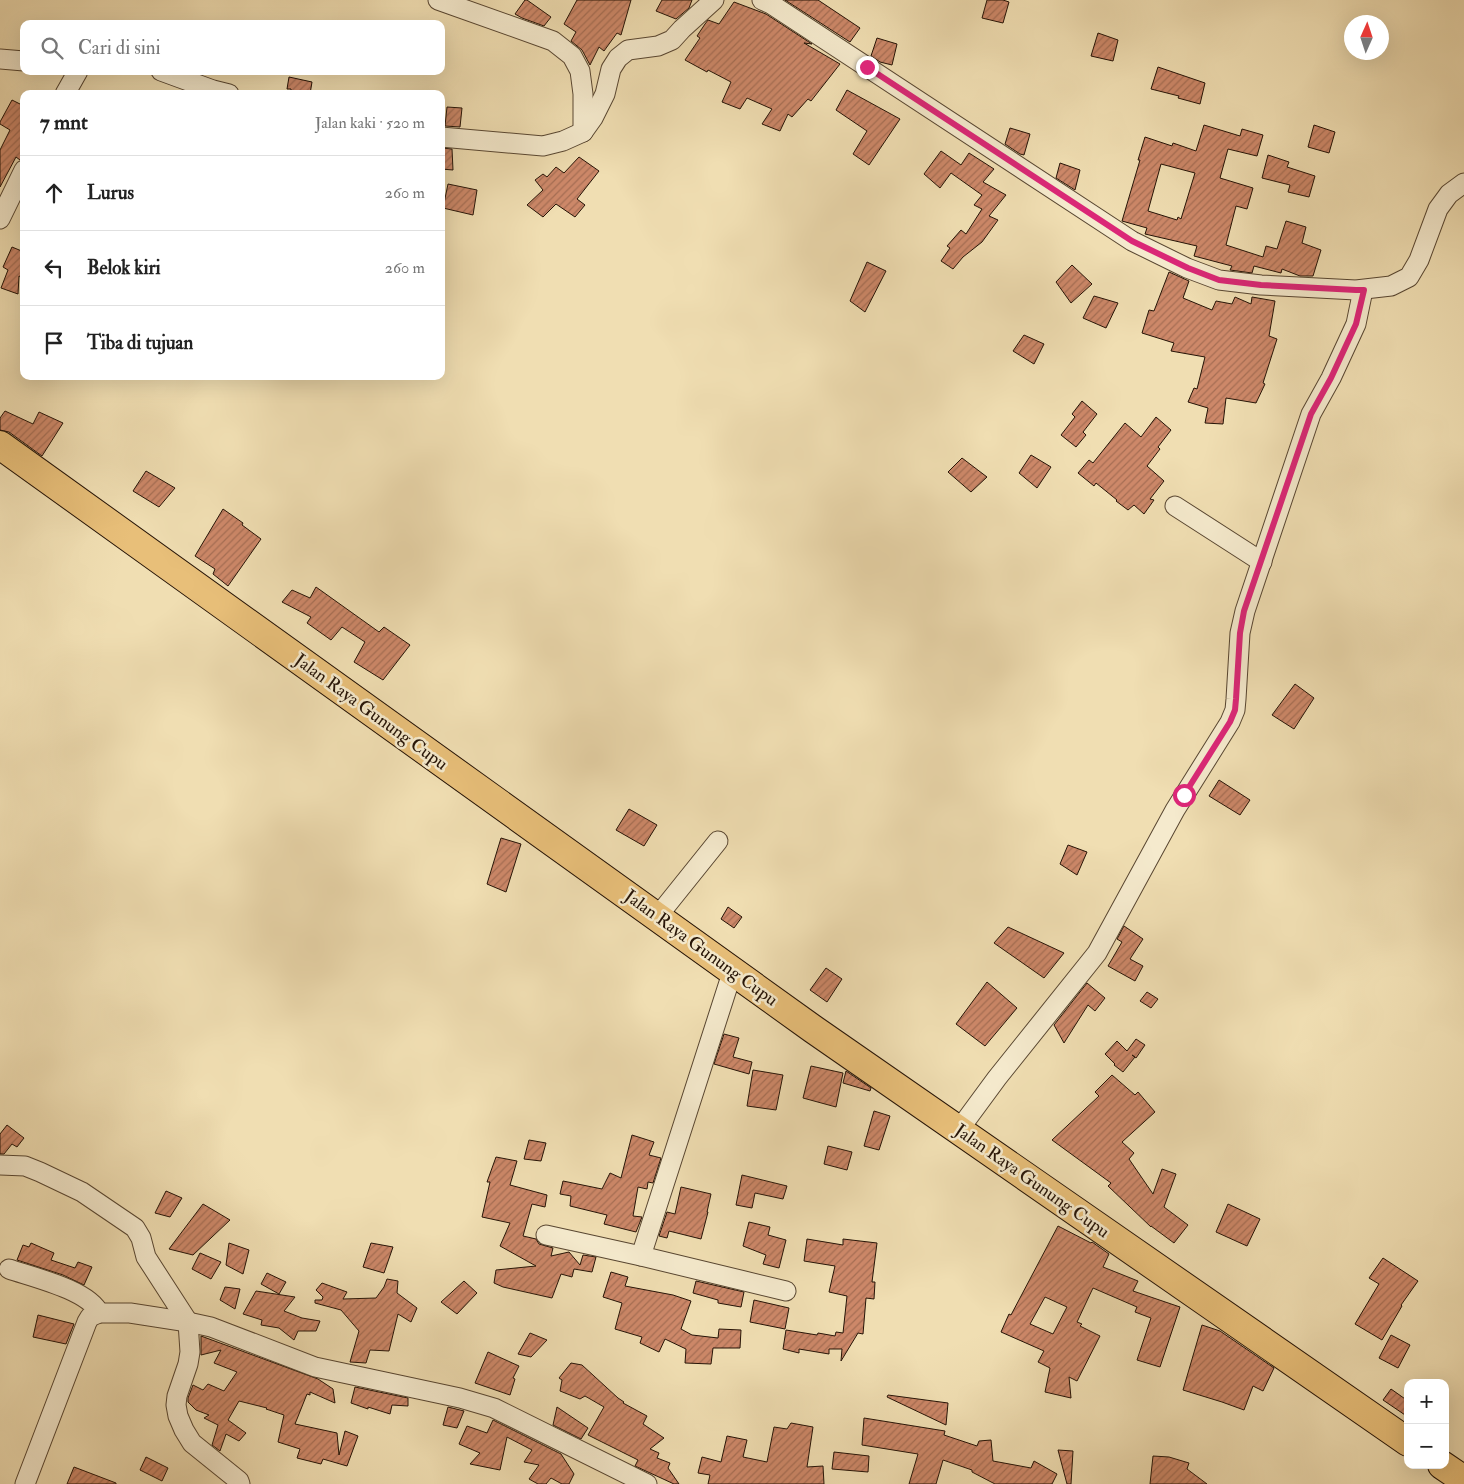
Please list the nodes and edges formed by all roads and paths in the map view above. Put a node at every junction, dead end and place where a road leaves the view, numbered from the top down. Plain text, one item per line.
1 (438, 0) edge
2 (714, 0) edge
3 (762, 0) edge
4 (0, 59) edge
5 (20, 61) edge
6 (76, 75) edge
7 (172, 75) edge
8 (67, 90) edge
9 (213, 90) edge
10 (583, 132) junction
11 (445, 137) edge
12 (20, 178) edge
13 (1464, 183) edge
14 (0, 219) edge
15 (1364, 290) junction
16 (0, 445) edge
17 (1175, 506) dead end
18 (1262, 562) junction
19 (718, 841) dead end
20 (657, 917) junction
21 (733, 970) junction
22 (958, 1131) junction
23 (0, 1165) edge
24 (546, 1235) dead end
25 (641, 1256) junction
26 (9, 1270) dead end
27 (786, 1291) dead end
28 (99, 1312) junction
29 (188, 1322) junction
30 (1404, 1439) edge
31 (1448, 1469) edge
32 (1464, 1480) edge
33 (25, 1484) edge
34 (240, 1484) edge
35 (647, 1484) edge

1 - 10 street
2 - 10 street
3 - 15 street
4 - 5 street
6 - 8 street
7 - 9 street
10 - 11 street
12 - 14 street
13 - 15 street
15 - 18 street
16 - 20 highway, Jalan Raya Gunung Cupu
17 - 18 street
18 - 22 street
19 - 20 street
20 - 21 highway, Jalan Raya Gunung Cupu
21 - 22 highway, Jalan Raya Gunung Cupu
21 - 25 street
22 - 30 highway, Jalan Raya Gunung Cupu
23 - 29 street
24 - 25 street
25 - 27 street
26 - 28 street
28 - 29 street
28 - 33 street
29 - 34 street
29 - 35 street
31 - 32 highway

